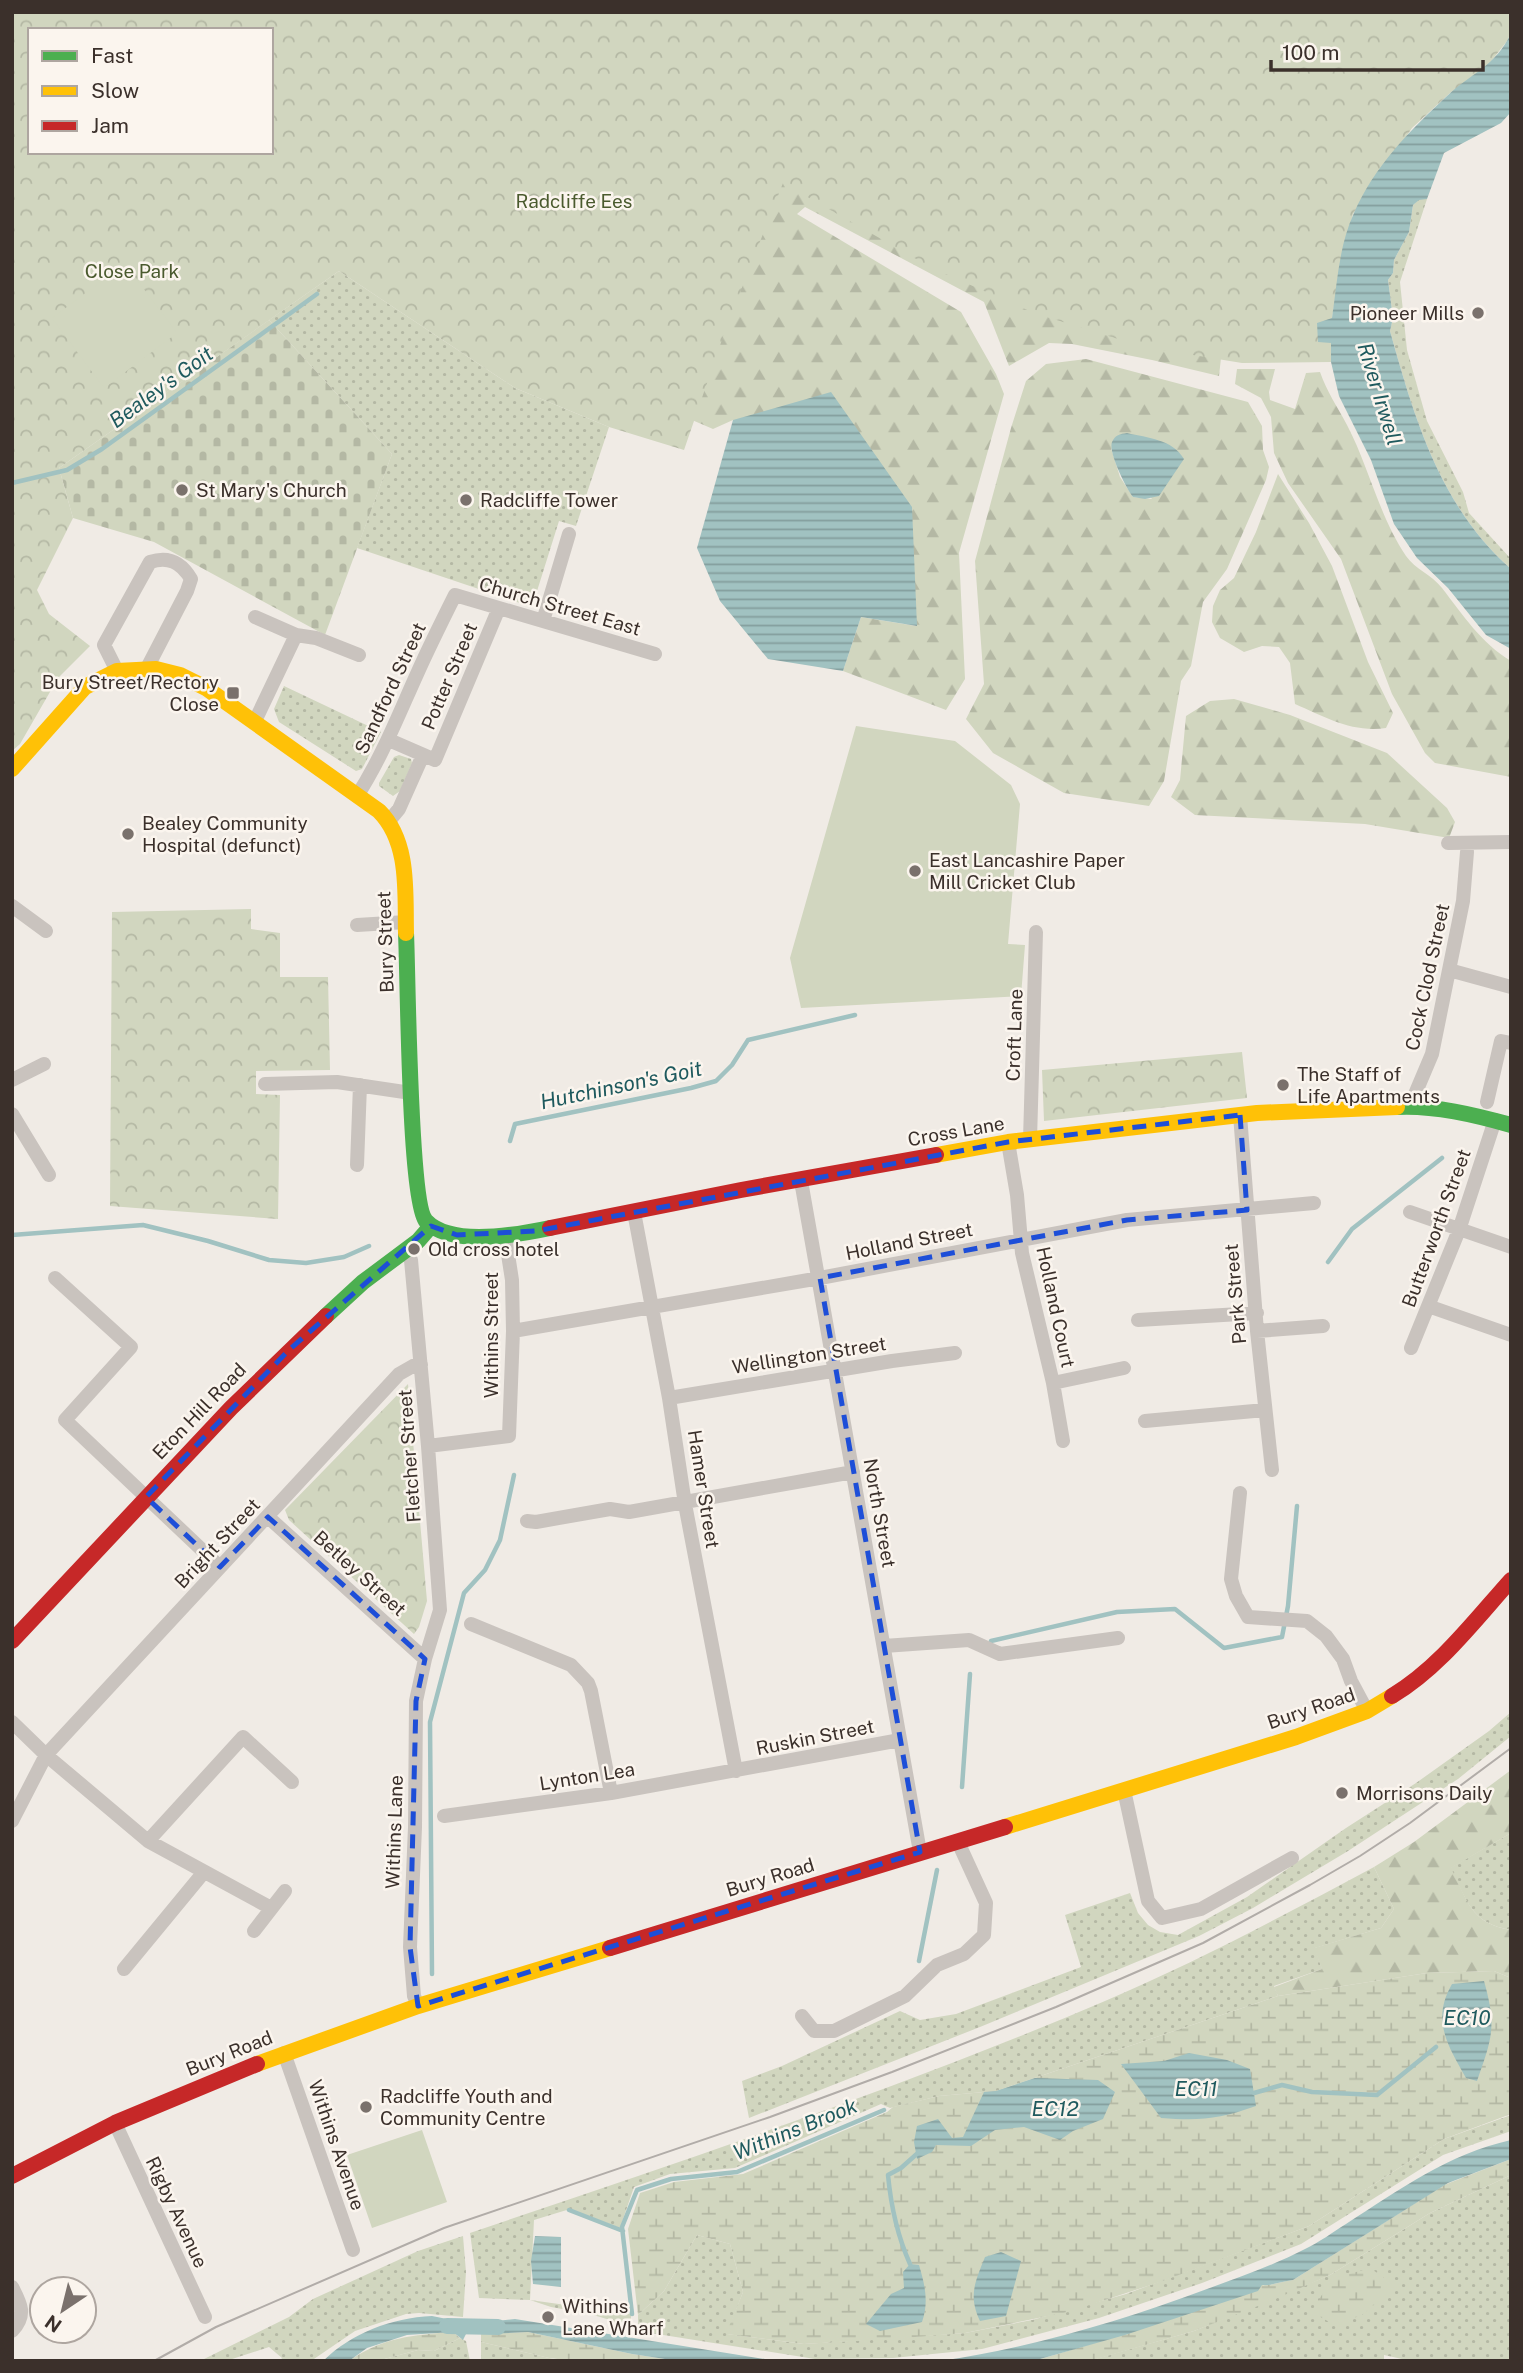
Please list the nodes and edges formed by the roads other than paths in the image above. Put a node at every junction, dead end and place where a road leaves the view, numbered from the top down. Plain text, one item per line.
1 (569, 534) dead end
2 (455, 595) joint
3 (499, 608) junction
4 (255, 617) dead end
5 (542, 621) junction
6 (296, 635) junction
7 (655, 654) dead end
8 (359, 655) dead end
9 (146, 670) junction
10 (117, 671) junction
11 (255, 721) junction
12 (389, 740) junction
13 (429, 757) junction
14 (12, 769) edge
15 (357, 796) junction
16 (389, 821) junction
17 (1511, 842) edge
18 (1448, 843) dead end
19 (1467, 852) dead end
20 (12, 906) edge
21 (406, 922) junction
22 (357, 925) dead end
23 (46, 931) dead end
24 (1036, 932) dead end
25 (1449, 970) junction
26 (1511, 987) edge
27 (1506, 1042) edge
28 (44, 1064) dead end
29 (12, 1080) edge
30 (265, 1084) dead end
31 (360, 1085) junction
32 (411, 1093) junction
33 (1487, 1102) dead end
34 (1410, 1106) junction
35 (12, 1114) edge
36 (1240, 1115) junction
37 (1495, 1120) junction
38 (1511, 1125) edge
39 (1030, 1140) junction
40 (1008, 1142) junction
41 (357, 1165) dead end
42 (49, 1175) dead end
43 (801, 1181) junction
44 (1314, 1203) dead end
45 (1247, 1210) junction
46 (634, 1212) junction
47 (1410, 1212) dead end
48 (431, 1226) junction
49 (1460, 1230) junction
50 (505, 1235) junction
51 (1022, 1238) junction
52 (1511, 1247) edge
53 (404, 1251) junction
54 (55, 1278) dead end
55 (820, 1278) junction
56 (1429, 1306) junction
57 (651, 1308) junction
58 (1257, 1312) junction
59 (1138, 1320) dead end
60 (1323, 1326) dead end
61 (513, 1331) junction
62 (1258, 1331) junction
63 (1511, 1335) edge
64 (1411, 1349) dead end
65 (955, 1353) dead end
66 (421, 1364) junction
67 (1124, 1368) dead end
68 (836, 1371) junction
69 (1053, 1383) junction
70 (670, 1398) junction
71 (1265, 1410) junction
72 (1145, 1421) dead end
73 (1063, 1441) dead end
74 (428, 1446) junction
75 (1272, 1470) dead end
76 (853, 1472) junction
77 (1240, 1493) dead end
78 (146, 1497) junction
79 (685, 1504) junction
80 (268, 1517) junction
81 (527, 1521) dead end
82 (220, 1567) junction
83 (1511, 1580) edge
84 (471, 1624) dead end
85 (1118, 1638) dead end
86 (12, 1641) edge
87 (884, 1646) junction
88 (425, 1659) junction
89 (1367, 1711) junction
90 (12, 1722) edge
91 (900, 1740) junction
92 (46, 1755) junction
93 (736, 1771) junction
94 (292, 1782) dead end
95 (1124, 1790) junction
96 (611, 1793) junction
97 (444, 1816) dead end
98 (12, 1821) edge
99 (148, 1841) junction
100 (958, 1842) junction
101 (920, 1852) junction
102 (1292, 1858) dead end
103 (204, 1872) junction
104 (285, 1891) dead end
105 (271, 1908) junction
106 (254, 1931) dead end
107 (124, 1969) dead end
108 (418, 2006) junction
109 (802, 2016) dead end
110 (284, 2053) junction
111 (115, 2123) junction
112 (12, 2176) edge
113 (353, 2250) dead end
114 (12, 2287) edge
115 (205, 2317) dead end
116 (12, 2331) edge

1 - 5 street
2 - 3 street, Church Street East
2 - 12 street, Sandford Street
3 - 5 street, Church Street East
3 - 13 street, Potter Street
4 - 6 street
5 - 7 street, Church Street East
6 - 8 street
6 - 11 street
9 - 10 street
9 - 10 street
9 - 11 street
10 - 14 street
11 - 15 street
12 - 13 street
12 - 15 street, Sandford Street
13 - 16 street, Potter Street
15 - 16 street
16 - 21 street, Bury Street
17 - 18 street
19 - 25 street, Cock Clod Street
20 - 23 street
21 - 22 street
21 - 32 street, Bury Street
24 - 39 street, Croft Lane
25 - 26 street
25 - 34 street, Cock Clod Street
27 - 33 street
28 - 29 street
30 - 31 street
31 - 32 street
31 - 41 street
32 - 48 street, Bury Street
34 - 36 street, Cross Lane
34 - 37 street, Cross Lane
35 - 42 street
36 - 39 street, Cross Lane
36 - 45 street, Park Street
37 - 38 street, Cross Lane
37 - 49 street, Butterworth Street
39 - 40 street, Cross Lane
40 - 43 street, Cross Lane
40 - 51 street, Holland Court
43 - 46 street, Cross Lane
43 - 55 street, North Street
44 - 45 street, Holland Street
45 - 51 street, Holland Street
45 - 58 street, Park Street
46 - 50 street, Cross Lane
46 - 57 street, Hamer Street
47 - 49 street
48 - 50 street, Cross Lane
48 - 53 street, Eton Hill Road
49 - 52 street
49 - 56 street, Butterworth Street
50 - 61 street, Withins Street
51 - 55 street, Holland Street
51 - 69 street, Holland Court
53 - 66 street, Fletcher Street
53 - 78 street, Eton Hill Road
54 - 78 street
55 - 57 street, Holland Street
55 - 68 street, North Street
56 - 63 street
56 - 64 street, Butterworth Street
57 - 61 street, Holland Street
57 - 70 street, Hamer Street
58 - 59 street
58 - 62 street, Park Street
60 - 62 street
61 - 74 street, Withins Street
62 - 71 street, Park Street
65 - 68 street, Wellington Street
66 - 74 street, Fletcher Street
66 - 80 street, Bright Street
67 - 69 street, Holland Court
68 - 70 street, Wellington Street
68 - 76 street, North Street
69 - 73 street, Holland Court
70 - 79 street, Hamer Street
71 - 72 street
71 - 75 street, Park Street
74 - 88 street, Fletcher Street
76 - 79 street
76 - 87 street, North Street
77 - 89 street
78 - 82 street
78 - 86 street, Eton Hill Road
79 - 81 street
79 - 93 street, Hamer Street
80 - 82 street, Bright Street
80 - 88 street, Betley Street
82 - 92 street, Bright Street
83 - 89 street, Bury Road
84 - 96 street
85 - 87 street
87 - 91 street, North Street
88 - 108 street, Withins Lane
89 - 95 street, Bury Road
90 - 92 street
91 - 93 street, Ruskin Street
91 - 101 street, North Street
92 - 98 street, Bright Street
92 - 99 street
93 - 96 street, Lynton Lea
94 - 99 street
95 - 100 street, Bury Road
95 - 102 street
96 - 97 street, Lynton Lea
99 - 103 street
100 - 101 street, Bury Road
100 - 109 street
101 - 108 street, Bury Road
103 - 105 street
103 - 107 street
104 - 105 street
105 - 106 street
108 - 110 street, Bury Road
110 - 111 street, Bury Road
110 - 113 street, Withins Avenue
111 - 112 street, Bury Road
111 - 115 street, Rigby Avenue
114 - 116 street

